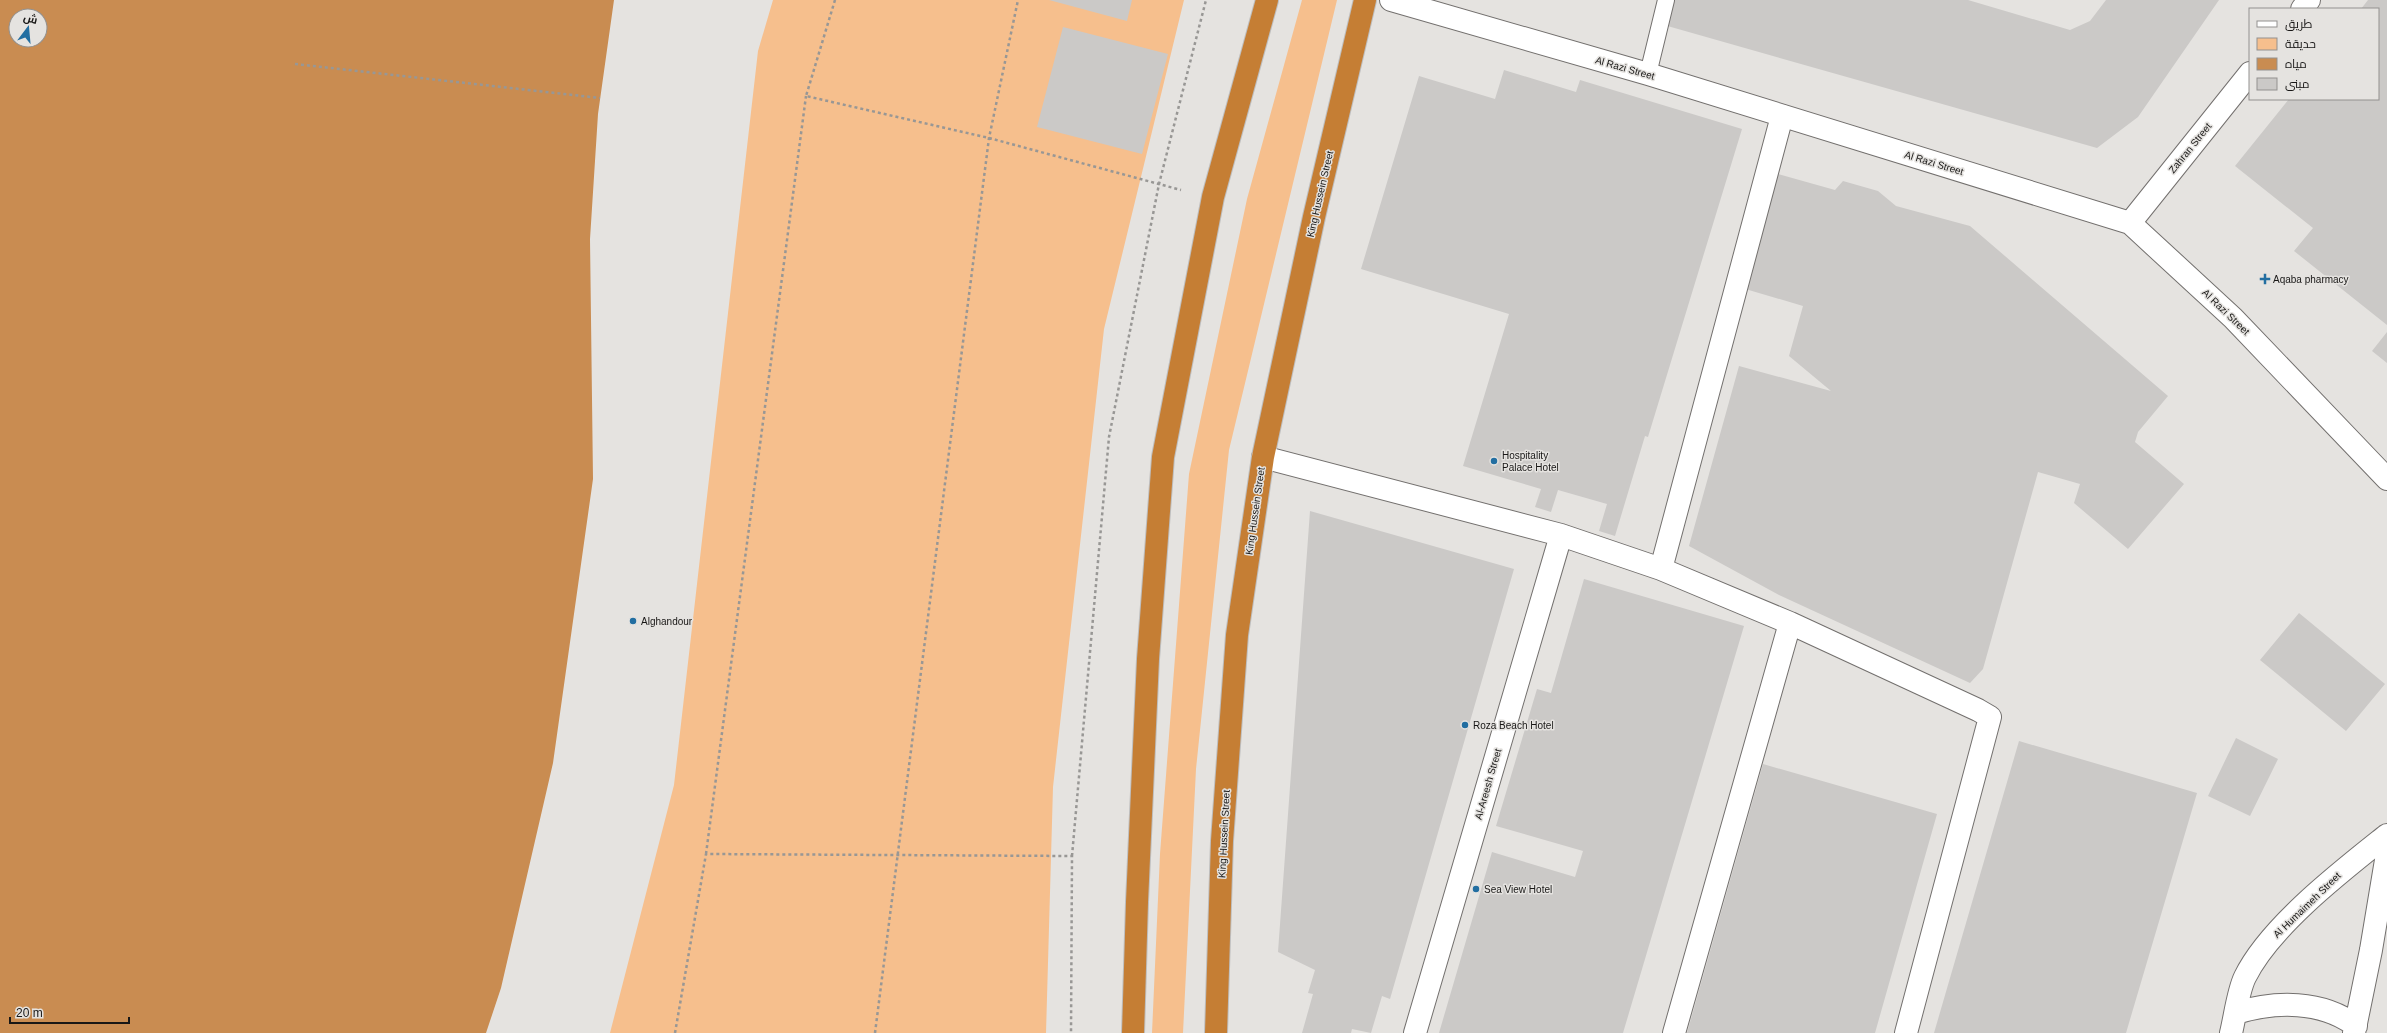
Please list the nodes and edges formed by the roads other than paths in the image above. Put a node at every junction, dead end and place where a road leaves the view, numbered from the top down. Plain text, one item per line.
1 (1267, 0) edge
2 (1365, 0) edge
3 (1391, 0) edge
4 (1666, 0) edge
5 (2309, 0) edge
6 (2303, 8) edge
7 (1648, 74) junction
8 (2249, 74) edge
9 (1782, 116) junction
10 (2130, 223) junction
11 (1263, 457) junction
12 (2387, 479) edge
13 (1561, 534) junction
14 (1661, 569) junction
15 (1790, 623) junction
16 (2387, 835) edge
17 (2387, 854) edge
18 (2233, 1023) edge
19 (2355, 1029) edge
20 (1133, 1033) edge
21 (1216, 1033) edge
22 (1415, 1033) edge
23 (1674, 1033) edge
24 (1906, 1033) edge

1 - 20 highway
2 - 11 highway, King Hussein Street
3 - 7 street, Al Razi Street
4 - 7 lane
5 - 6 street
7 - 9 street, Al Razi Street
8 - 10 street, Zahran Street
9 - 10 street, Al Razi Street
9 - 14 street
10 - 12 street, Al Razi Street
11 - 13 street
11 - 21 highway, King Hussein Street
13 - 14 street
13 - 22 street, Al-Areesh Street
14 - 15 street
15 - 23 street
15 - 24 street
16 - 18 street, Al Humaimeh Street
17 - 19 street
18 - 19 street

